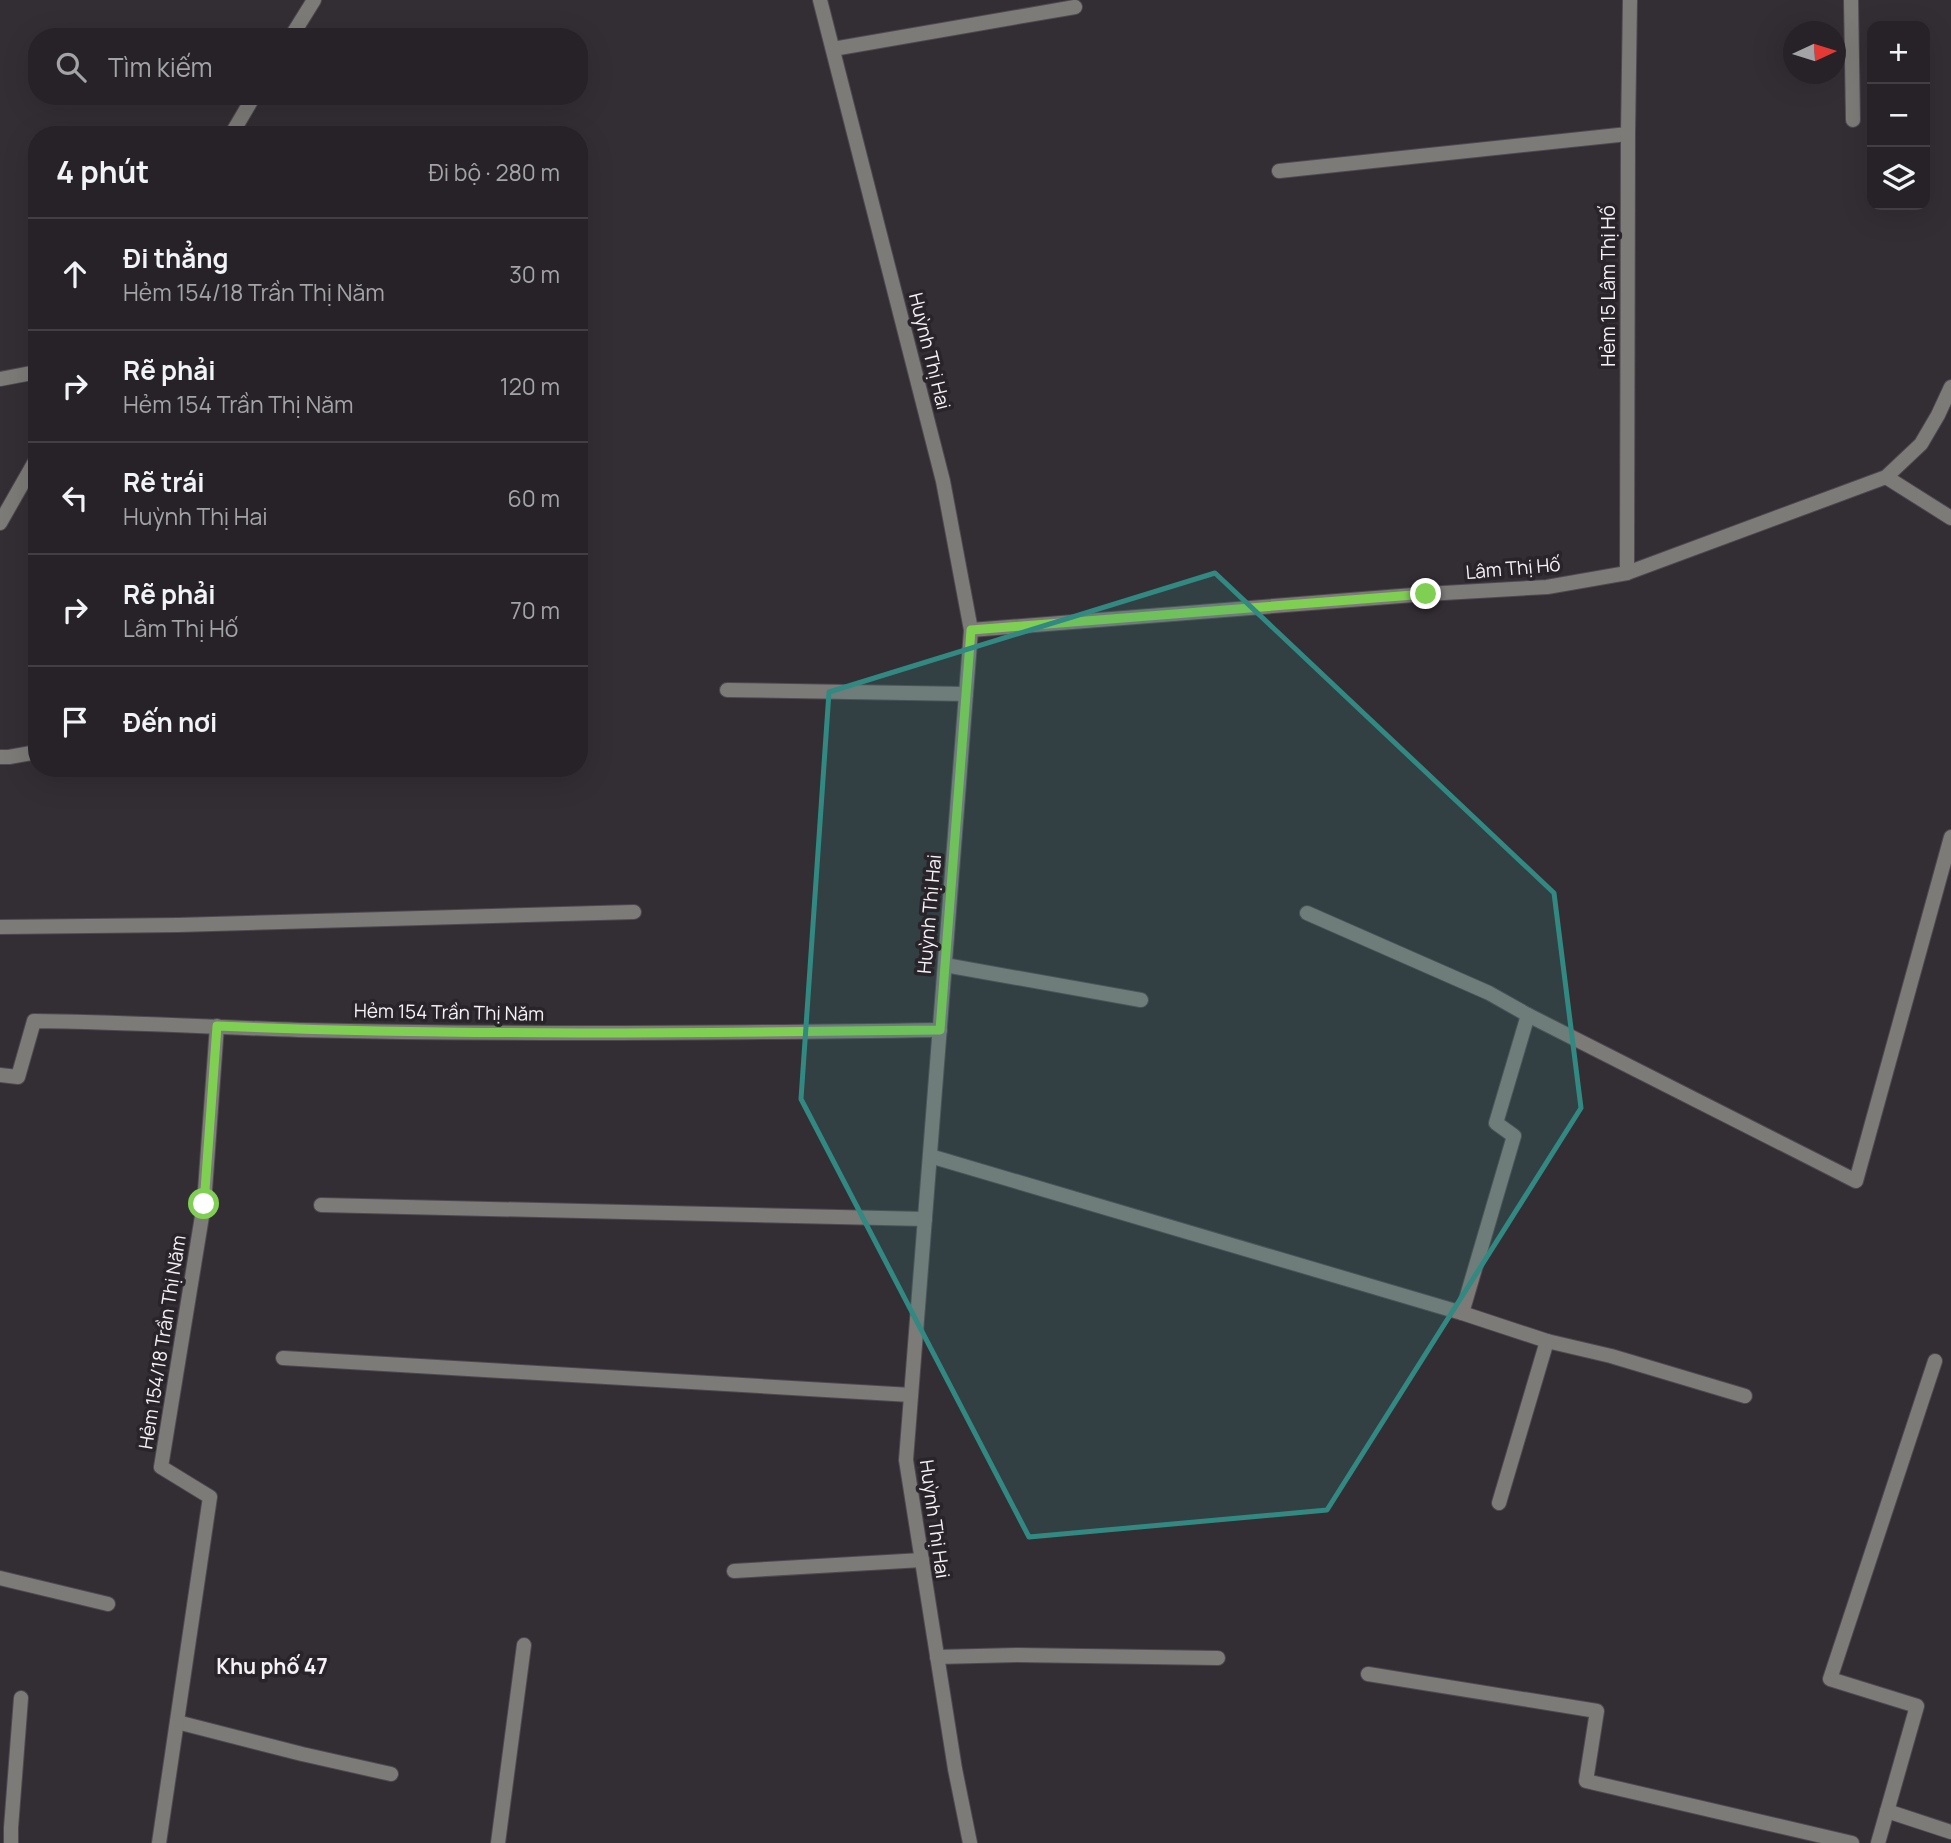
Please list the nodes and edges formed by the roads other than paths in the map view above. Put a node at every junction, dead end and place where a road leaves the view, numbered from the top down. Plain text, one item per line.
1 (314, 0) edge
2 (820, 0) edge
3 (1630, 0) edge
4 (1851, 0) edge
5 (1075, 7) dead end
6 (297, 28) edge
7 (833, 49) junction
8 (249, 105) edge
9 (1853, 120) dead end
10 (236, 126) edge
11 (1628, 134) junction
12 (1279, 171) dead end
13 (28, 374) edge
14 (0, 379) edge
15 (1951, 387) edge
16 (28, 474) edge
17 (1886, 477) junction
18 (1951, 518) edge
19 (0, 523) edge
20 (1627, 573) junction
21 (971, 630) junction
22 (727, 690) dead end
23 (966, 694) junction
24 (28, 754) edge
25 (0, 757) edge
26 (1951, 838) edge
27 (634, 912) dead end
28 (1307, 913) dead end
29 (0, 927) edge
30 (945, 965) junction
31 (1141, 1000) dead end
32 (1528, 1016) junction
33 (217, 1026) junction
34 (940, 1030) junction
35 (0, 1075) edge
36 (930, 1156) junction
37 (321, 1205) dead end
38 (925, 1219) junction
39 (1462, 1313) junction
40 (1547, 1341) junction
41 (284, 1358) dead end
42 (1934, 1361) dead end
43 (911, 1395) junction
44 (1745, 1396) dead end
45 (1499, 1503) dead end
46 (922, 1560) junction
47 (734, 1571) dead end
48 (0, 1578) edge
49 (108, 1604) dead end
50 (524, 1645) dead end
51 (937, 1657) junction
52 (1218, 1658) dead end
53 (1368, 1674) dead end
54 (21, 1699) dead end
55 (177, 1721) junction
56 (391, 1774) dead end
57 (1887, 1811) junction
58 (1951, 1832) edge
59 (11, 1843) edge
60 (159, 1843) edge
61 (498, 1843) edge
62 (970, 1843) edge
63 (1852, 1843) edge
64 (1878, 1843) edge

1 - 6 street
2 - 7 street, Huỳnh Thị Hai
3 - 11 street, Hẻm 15 Lâm Thị Hố
4 - 9 street
5 - 7 street
7 - 21 street, Huỳnh Thị Hai
8 - 10 street
11 - 12 street
11 - 20 street, Hẻm 15 Lâm Thị Hố
13 - 14 street
15 - 17 street, Lâm Thị Hố
16 - 19 street
17 - 18 street
17 - 20 street, Lâm Thị Hố
20 - 21 street, Lâm Thị Hố
21 - 23 street, Huỳnh Thị Hai
22 - 23 street
23 - 30 street, Huỳnh Thị Hai
24 - 25 street
26 - 32 street
27 - 29 street
28 - 32 street
30 - 31 street
30 - 34 street, Huỳnh Thị Hai
32 - 39 street
33 - 34 street, Hẻm 154 Trần Thị Năm
33 - 35 street, Hẻm 154 Trần Thị Năm
33 - 55 street, Hẻm 154/18 Trần Thị Năm
34 - 36 street, Huỳnh Thị Hai
36 - 38 street, Huỳnh Thị Hai
36 - 39 street
37 - 38 street
38 - 43 street, Huỳnh Thị Hai
39 - 40 street
40 - 44 street
40 - 45 street
41 - 43 street
42 - 57 street
43 - 46 street, Huỳnh Thị Hai
46 - 47 street
46 - 51 street, Huỳnh Thị Hai
48 - 49 street
50 - 61 street
51 - 52 street
51 - 62 street, Huỳnh Thị Hai
53 - 63 street
54 - 59 street
55 - 56 street
55 - 60 street, Hẻm 154/18 Trần Thị Năm
57 - 58 street
57 - 64 street

